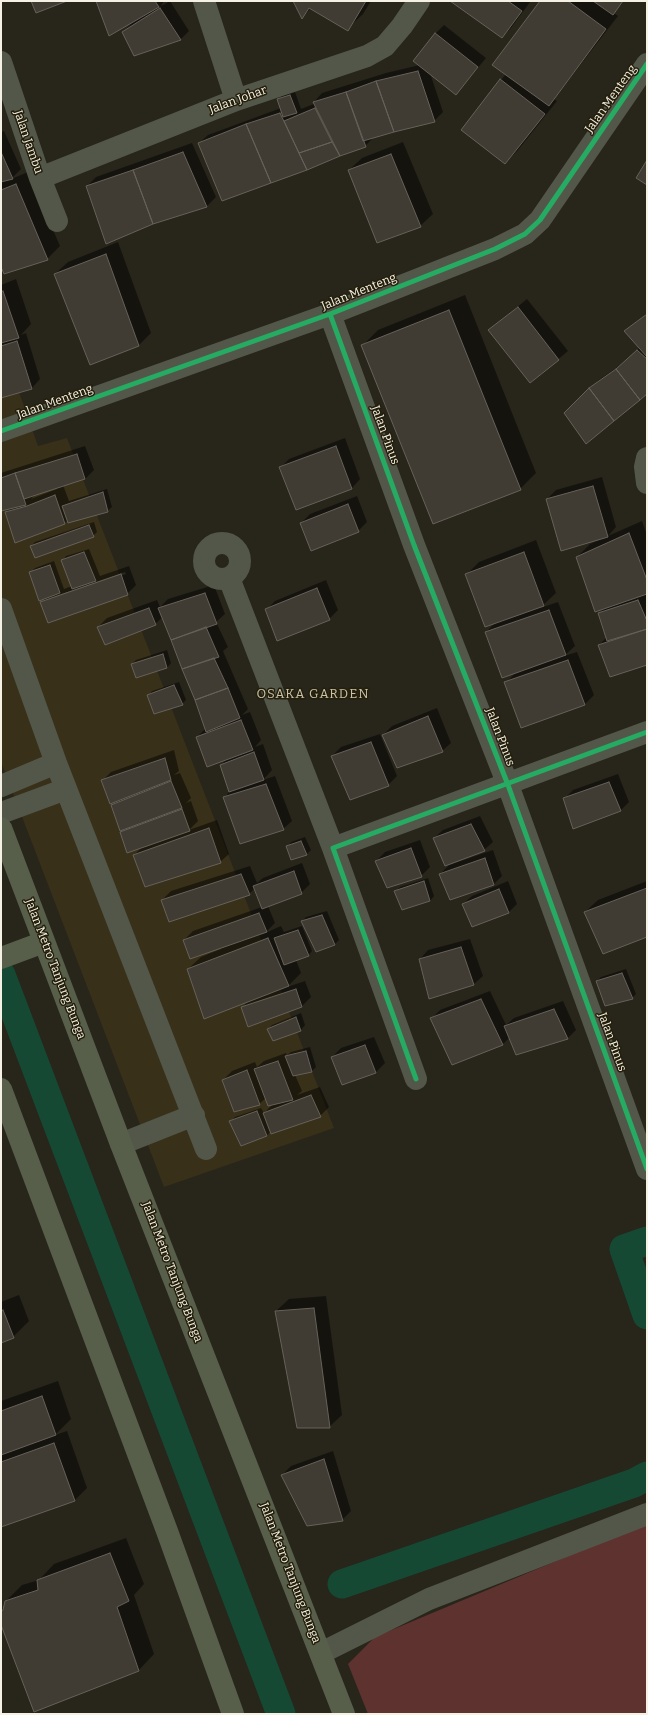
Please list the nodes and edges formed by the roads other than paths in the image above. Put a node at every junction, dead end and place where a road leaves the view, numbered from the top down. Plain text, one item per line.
1 (204, 1) edge
2 (419, 1) edge
3 (1, 62) edge
4 (647, 64) edge
5 (236, 100) junction
6 (40, 178) junction
7 (57, 221) dead end
8 (330, 314) junction
9 (1, 431) edge
10 (647, 458) edge
11 (647, 483) edge
12 (229, 578) dead end
13 (1, 609) edge
14 (647, 732) edge
15 (56, 763) junction
16 (508, 785) junction
17 (1, 786) edge
18 (66, 789) junction
19 (1, 814) edge
20 (1, 828) edge
21 (333, 848) junction
22 (36, 945) junction
23 (1, 958) edge
24 (416, 1079) dead end
25 (1, 1089) edge
26 (194, 1115) junction
27 (121, 1144) junction
28 (206, 1149) dead end
29 (647, 1169) edge
30 (647, 1514) edge
31 (322, 1653) junction
32 (233, 1714) edge
33 (344, 1714) edge

1 - 5 street
2 - 5 street, Jalan Johar
3 - 6 street, Jalan Jambu
4 - 8 street, Jalan Menteng
5 - 6 street, Jalan Johar
6 - 7 street, Jalan Jambu
8 - 9 street, Jalan Menteng
8 - 16 street, Jalan Pinus
10 - 11 street
12 - 21 street
13 - 15 street
14 - 16 street
15 - 17 street
15 - 18 street
16 - 21 street
16 - 29 street, Jalan Pinus
18 - 19 street
18 - 26 street
20 - 22 main road, Jalan Metro Tanjung Bunga
21 - 24 street
22 - 23 main road
22 - 27 main road, Jalan Metro Tanjung Bunga
25 - 32 main road
26 - 27 street
26 - 28 street
27 - 31 main road, Jalan Metro Tanjung Bunga
30 - 31 street
31 - 33 main road, Jalan Metro Tanjung Bunga

